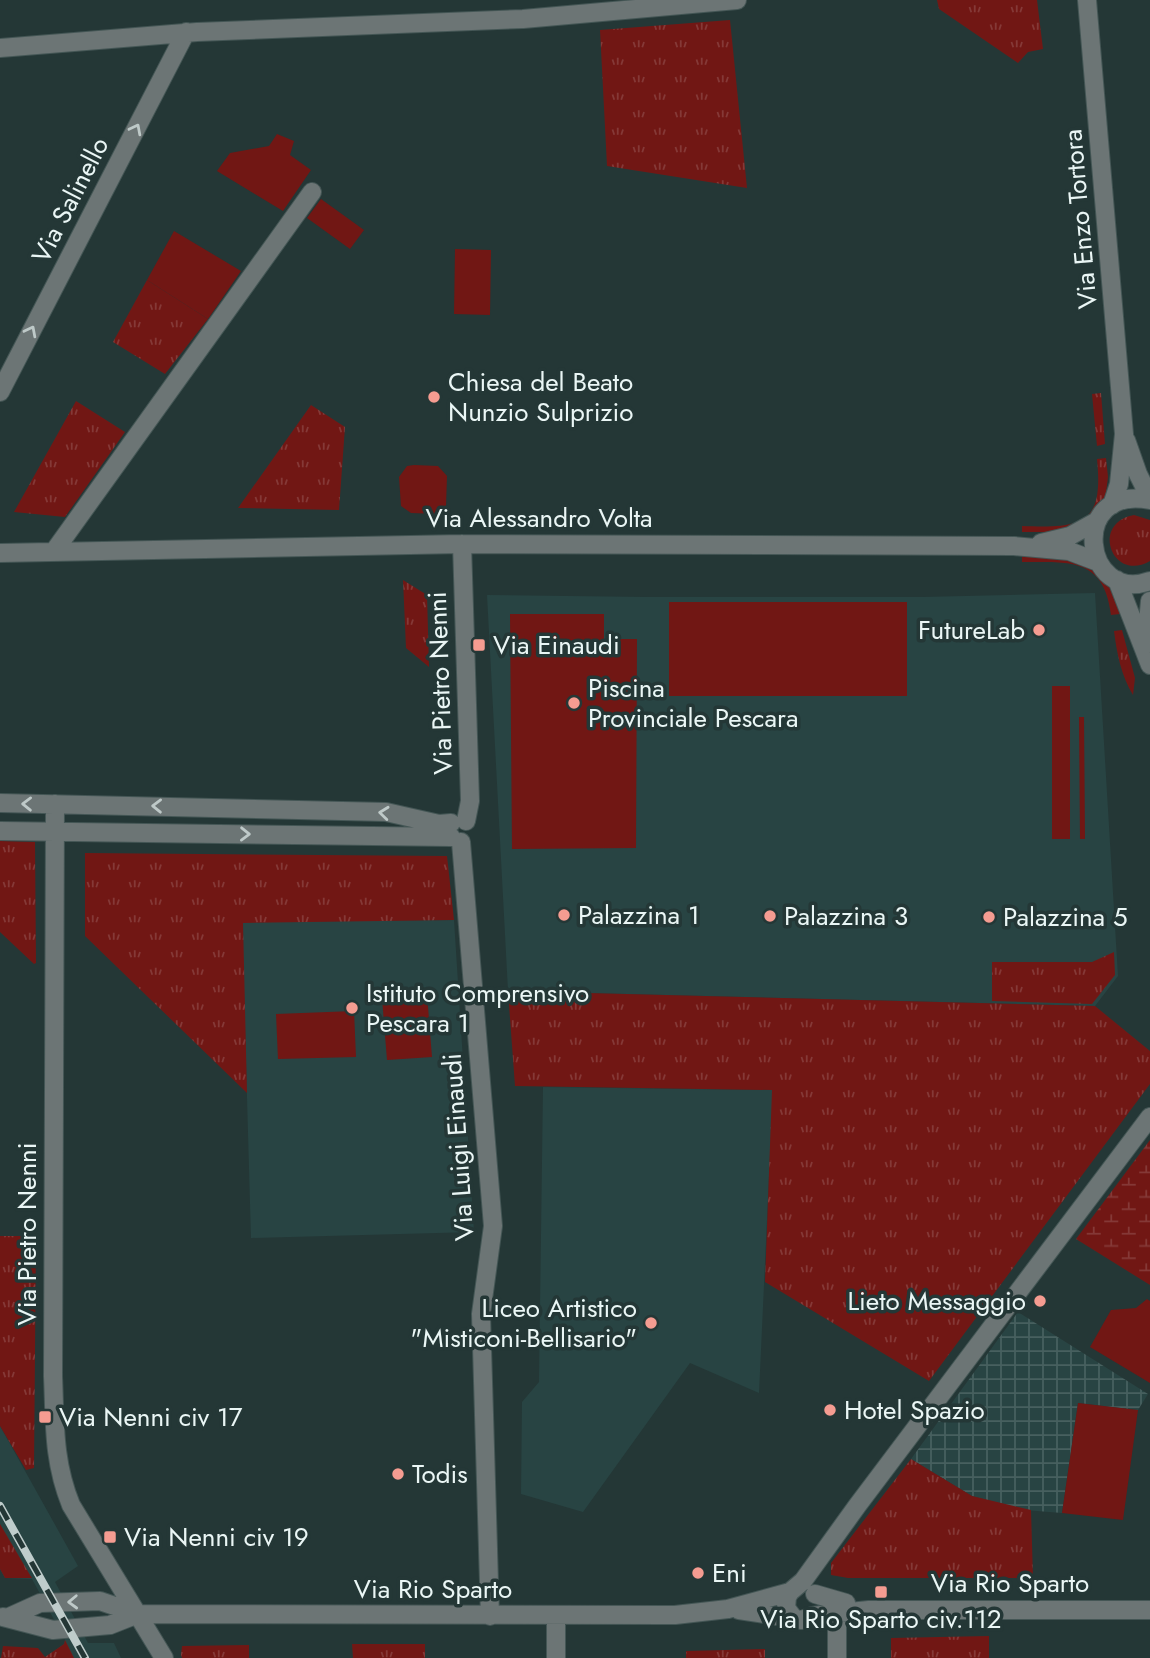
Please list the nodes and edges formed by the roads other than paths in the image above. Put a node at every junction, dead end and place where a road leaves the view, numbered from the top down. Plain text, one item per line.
1 (737, 0) edge
2 (1087, 0) edge
3 (186, 32) junction
4 (0, 48) edge
5 (312, 192) dead end
6 (0, 392) edge
7 (1124, 434) junction
8 (1150, 499) edge
9 (1112, 505) junction
10 (1097, 521) junction
11 (462, 544) junction
12 (1024, 547) junction
13 (55, 550) junction
14 (0, 553) edge
15 (1098, 562) junction
16 (1117, 580) junction
17 (1150, 581) edge
18 (1150, 601) edge
19 (1149, 660) edge
20 (0, 803) edge
21 (55, 804) junction
22 (0, 831) edge
23 (457, 831) junction
24 (55, 832) junction
25 (1150, 1117) edge
26 (803, 1591) junction
27 (728, 1609) junction
28 (1150, 1609) edge
29 (828, 1611) junction
30 (3, 1612) edge
31 (138, 1614) junction
32 (490, 1616) junction
33 (556, 1616) junction
34 (792, 1616) junction
35 (837, 1655) edge
36 (164, 1658) edge
37 (556, 1658) edge

1 - 3 street
2 - 7 street, Via Enzo Tortora
3 - 4 street
6 -> 3 street, Via Salinello
5 - 13 street
7 - 8 street, Via Enzo Tortora
7 - 9 street, Via Enzo Tortora
8 - 9 street
9 - 10 street, Via Alessandro Volta
10 - 12 street, Via Alessandro Volta
10 - 15 street
11 - 12 street, Via Alessandro Volta
11 - 13 street, Via Alessandro Volta
11 - 23 street, Via Pietro Nenni
12 - 15 street, Via Alessandro Volta
13 - 14 street, Via Alessandro Volta
15 - 16 street
16 - 17 street
16 - 19 street
18 - 19 street
21 -> 20 street
23 -> 21 street
21 - 24 street, Via Pietro Nenni
22 - 24 street
24 -> 23 street
23 - 32 street, Via Luigi Einaudi
24 - 31 street, Via Pietro Nenni
25 - 26 street
26 - 27 street, Via Rio Sparto
26 - 29 street, Via Rio Sparto
26 - 34 street
27 - 33 street, Via Rio Sparto
27 - 34 street, Via Rio Sparto
28 - 29 street, Via Rio Sparto
29 - 34 street, Via Rio Sparto
29 - 35 street
31 -> 30 street, Via Rio Sparto
30 - 31 street, Via Rio Sparto
31 - 32 street, Via Rio Sparto
31 - 36 street, Via Pietro Nenni
32 - 33 street, Via Rio Sparto
33 - 37 street

